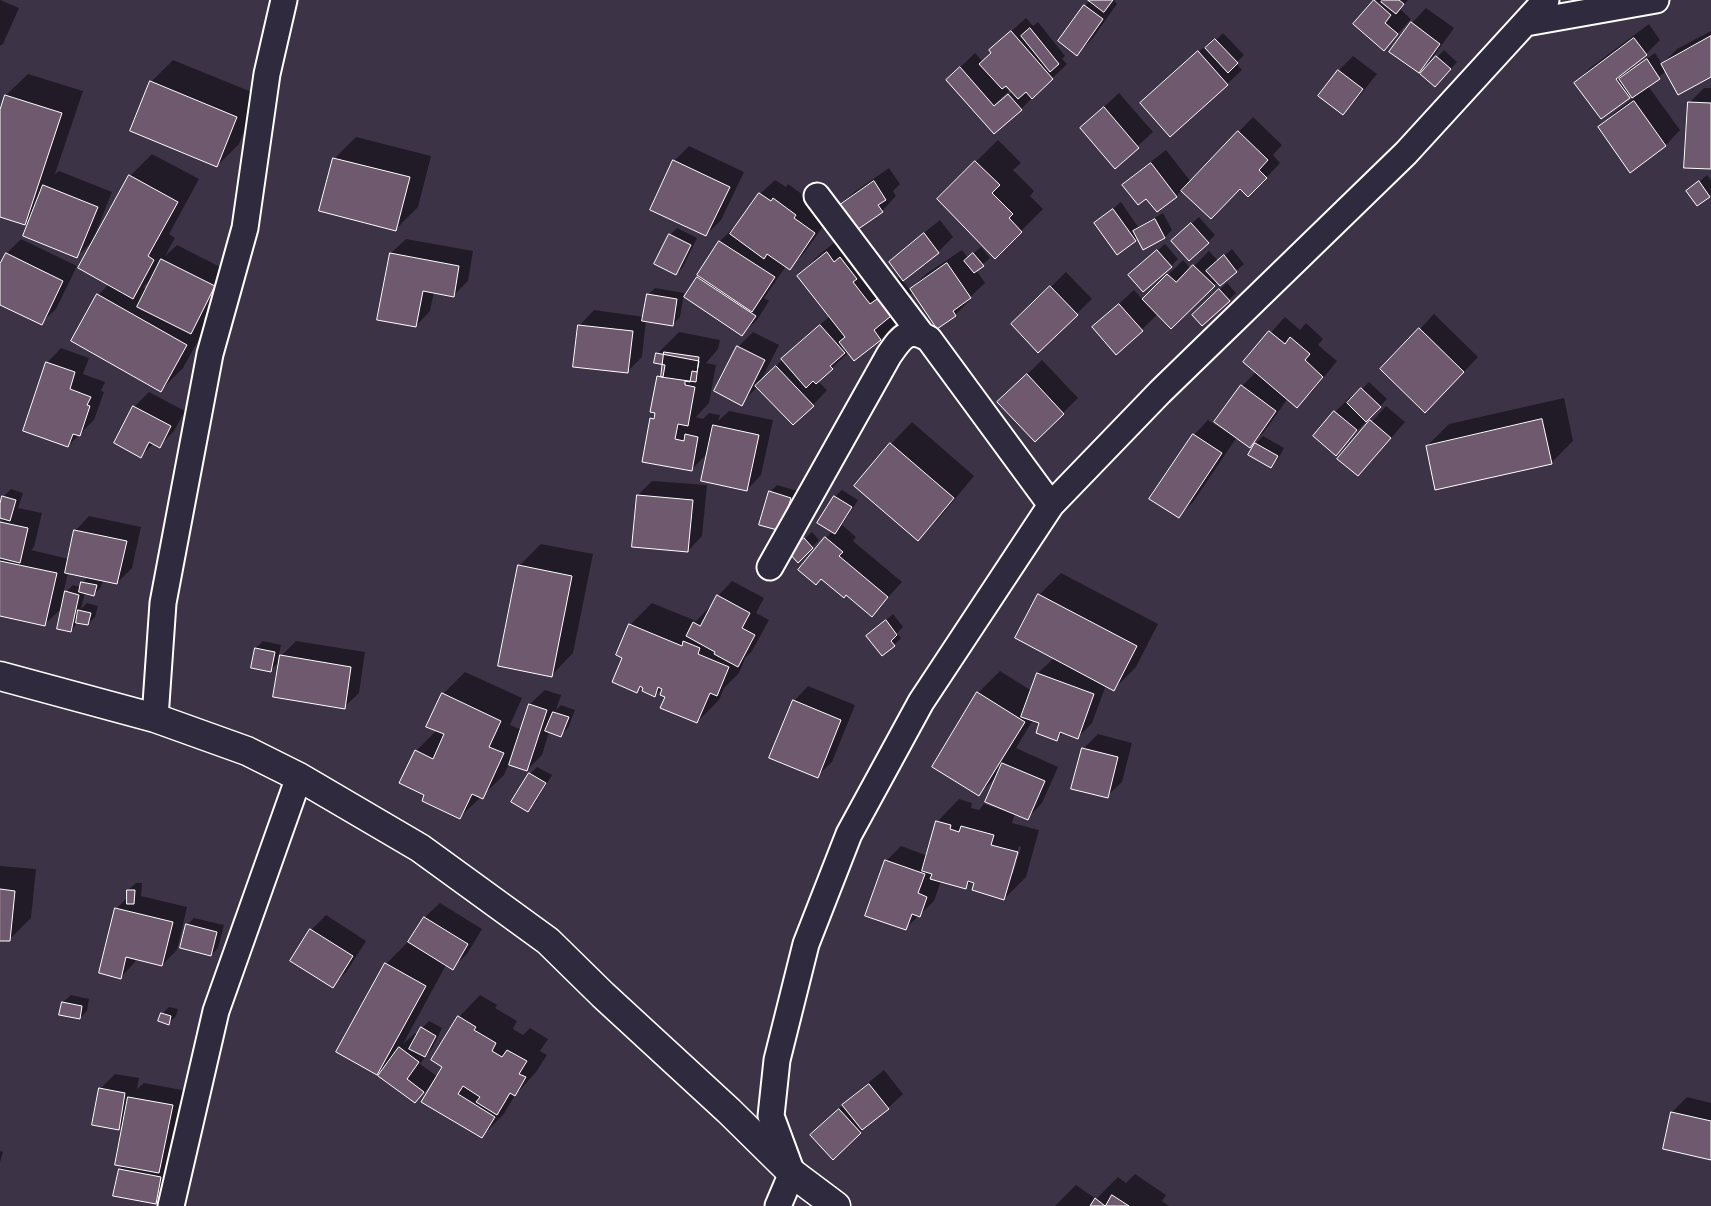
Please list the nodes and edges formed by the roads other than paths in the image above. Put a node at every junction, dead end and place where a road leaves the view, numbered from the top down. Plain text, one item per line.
1 (284, 0) edge
2 (1546, 0) edge
3 (1656, 0) edge
4 (1526, 23) junction
5 (817, 196) dead end
6 (921, 334) junction
7 (1051, 505) junction
8 (770, 567) dead end
9 (0, 676) edge
10 (155, 718) junction
11 (299, 777) junction
12 (792, 1173) junction
13 (171, 1206) edge
14 (778, 1206) edge
15 (836, 1206) edge

1 - 10 street
2 - 4 street
3 - 4 street
4 - 7 street
5 - 6 street
6 - 7 street
6 - 8 street
7 - 12 street
9 - 10 street
10 - 11 street
11 - 12 street
11 - 13 street
12 - 14 street
12 - 15 street

